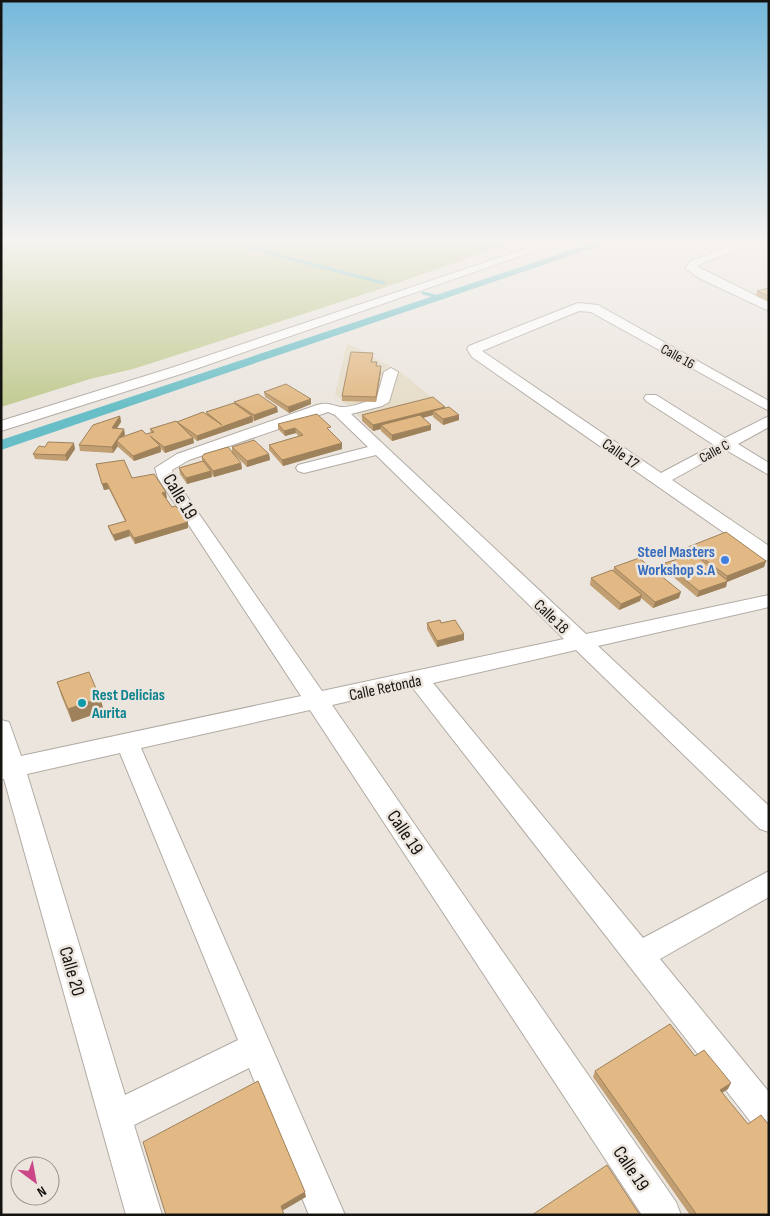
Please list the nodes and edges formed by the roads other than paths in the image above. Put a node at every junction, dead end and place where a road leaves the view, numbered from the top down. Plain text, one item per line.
1 (366, 297) edge
2 (392, 297) edge
3 (747, 297) edge
4 (769, 307) edge
5 (474, 350) joint
6 (391, 372) dead end
7 (651, 398) dead end
8 (769, 407) edge
9 (338, 411) junction
10 (1, 414) edge
11 (769, 421) edge
12 (1, 426) edge
13 (726, 444) junction
14 (377, 450) junction
15 (304, 468) dead end
16 (769, 470) edge
17 (660, 480) junction
18 (769, 555) edge
19 (769, 600) edge
20 (582, 644) junction
21 (418, 680) junction
22 (318, 702) junction
23 (1, 728) edge
24 (127, 742) junction
25 (8, 769) edge
26 (769, 822) edge
27 (769, 884) edge
28 (639, 955) junction
29 (256, 1048) junction
30 (116, 1116) junction
31 (769, 1118) edge
32 (144, 1215) edge
33 (327, 1215) edge
34 (663, 1215) edge

1 - 10 street
2 - 12 street
3 - 4 street
5 - 8 street, Calle 16
5 - 17 street, Calle 17
6 - 9 street
7 - 13 street
9 - 14 street, Calle 18
9 - 22 street, Calle 19
11 - 13 street, Calle C
13 - 16 street
13 - 17 street, Calle C
14 - 15 street
14 - 20 street, Calle 18
17 - 18 street, Calle 17
19 - 20 street, Calle Retonda
20 - 21 street, Calle Retonda
20 - 26 street, Calle 18
21 - 22 street, Calle Retonda
21 - 28 street
22 - 24 street, Calle Retonda
22 - 34 street, Calle 19
23 - 25 street, Calle 20
24 - 25 street, Calle Retonda
24 - 29 street
25 - 30 street, Calle 20
27 - 28 street
28 - 31 street
29 - 30 street
29 - 33 street
30 - 32 street, Calle 20

